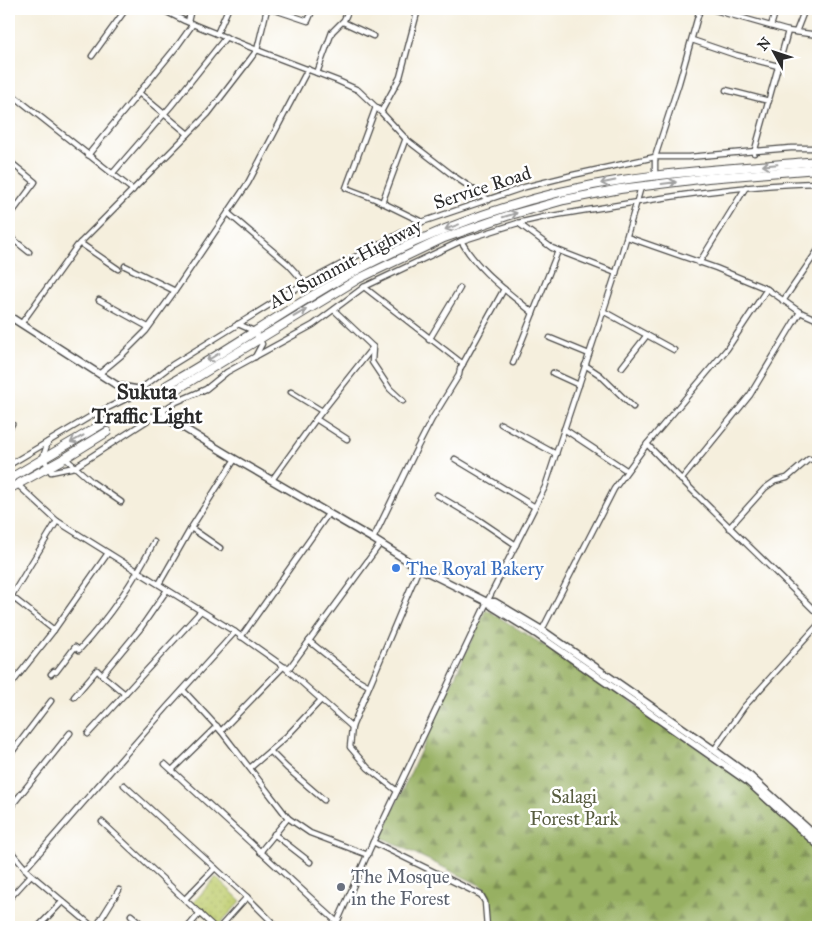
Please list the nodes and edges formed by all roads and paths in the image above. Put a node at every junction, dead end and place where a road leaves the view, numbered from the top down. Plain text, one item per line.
1 (126, 9) edge
2 (161, 9) edge
3 (191, 9) edge
4 (228, 9) edge
5 (266, 9) edge
6 (272, 9) edge
7 (313, 9) edge
8 (349, 9) edge
9 (418, 9) edge
10 (700, 9) edge
11 (711, 9) edge
12 (776, 9) edge
13 (805, 9) edge
14 (343, 22) junction
15 (190, 23) junction
16 (771, 26) junction
17 (788, 31) junction
18 (796, 32) junction
19 (217, 34) junction
20 (818, 35) edge
21 (372, 36) dead end
22 (226, 38) junction
23 (692, 40) junction
24 (257, 50) junction
25 (92, 56) dead end
26 (778, 66) junction
27 (308, 70) junction
28 (317, 73) junction
29 (726, 90) dead end
30 (9, 92) edge
31 (139, 93) junction
32 (769, 101) junction
33 (376, 107) junction
34 (381, 112) junction
35 (164, 114) junction
36 (188, 134) junction
37 (406, 138) junction
38 (818, 148) edge
39 (754, 152) junction
40 (88, 155) junction
41 (655, 157) junction
42 (9, 160) edge
43 (818, 161) edge
44 (818, 169) edge
45 (112, 174) junction
46 (655, 175) junction
47 (818, 183) edge
48 (642, 186) junction
49 (746, 187) junction
50 (133, 190) junction
51 (489, 200) junction
52 (638, 202) junction
53 (382, 203) junction
54 (228, 213) junction
55 (9, 217) edge
56 (422, 222) junction
57 (518, 223) junction
58 (9, 236) edge
59 (627, 237) junction
60 (461, 241) junction
61 (80, 243) junction
62 (558, 250) junction
63 (818, 250) edge
64 (28, 252) dead end
65 (699, 263) junction
66 (125, 266) dead end
67 (118, 269) dead end
68 (616, 273) junction
69 (305, 283) junction
70 (364, 287) junction
71 (460, 288) dead end
72 (504, 289) junction
73 (767, 289) junction
74 (175, 291) junction
75 (99, 300) dead end
76 (783, 301) junction
77 (334, 310) junction
78 (603, 311) junction
79 (800, 312) junction
80 (533, 313) junction
81 (9, 316) edge
82 (818, 320) edge
83 (21, 324) junction
84 (238, 324) junction
85 (148, 328) junction
86 (254, 331) junction
87 (647, 335) junction
88 (550, 338) dead end
89 (259, 340) junction
90 (429, 340) junction
91 (373, 348) junction
92 (674, 350) dead end
93 (589, 354) junction
94 (254, 358) junction
95 (513, 363) dead end
96 (463, 364) junction
97 (585, 365) junction
98 (622, 367) dead end
99 (553, 373) dead end
100 (99, 374) junction
101 (167, 385) dead end
102 (579, 385) junction
103 (118, 386) junction
104 (179, 388) dead end
105 (140, 390) junction
106 (291, 392) dead end
107 (130, 397) junction
108 (403, 401) dead end
109 (633, 407) dead end
110 (162, 411) junction
111 (322, 412) junction
112 (151, 417) junction
113 (109, 420) dead end
114 (169, 420) junction
115 (316, 420) junction
116 (501, 424) dead end
117 (564, 429) junction
118 (103, 434) dead end
119 (347, 439) dead end
120 (48, 442) junction
121 (647, 444) junction
122 (556, 454) junction
123 (43, 457) junction
124 (65, 458) junction
125 (455, 458) dead end
126 (235, 459) junction
127 (818, 461) edge
128 (9, 465) edge
129 (49, 467) junction
130 (75, 467) junction
131 (626, 470) junction
132 (9, 478) edge
133 (272, 480) junction
134 (681, 480) junction
135 (18, 485) junction
136 (9, 489) edge
137 (437, 495) dead end
138 (121, 502) dead end
139 (535, 507) junction
140 (328, 514) junction
141 (57, 521) junction
142 (191, 528) junction
143 (729, 528) junction
144 (373, 539) junction
145 (154, 542) dead end
146 (380, 544) junction
147 (516, 545) junction
148 (220, 548) dead end
149 (108, 552) junction
150 (419, 568) junction
151 (138, 571) junction
152 (159, 584) junction
153 (167, 590) junction
154 (10, 598) edge
155 (487, 602) junction
156 (201, 611) junction
157 (818, 614) edge
158 (818, 625) edge
159 (54, 630) junction
160 (542, 630) junction
161 (235, 632) junction
162 (241, 637) junction
163 (309, 641) junction
164 (286, 668) junction
165 (51, 674) dead end
166 (102, 675) junction
167 (369, 686) junction
168 (9, 687) edge
169 (183, 690) junction
170 (126, 694) junction
171 (74, 696) dead end
172 (321, 700) junction
173 (51, 701) dead end
174 (217, 726) junction
175 (352, 727) junction
176 (222, 731) junction
177 (70, 733) dead end
178 (88, 734) dead end
179 (270, 750) junction
180 (714, 750) junction
181 (9, 756) edge
182 (165, 764) dead end
183 (250, 768) junction
184 (172, 770) junction
185 (124, 785) dead end
186 (398, 791) junction
187 (324, 800) dead end
188 (9, 809) edge
189 (288, 818) junction
190 (102, 822) dead end
191 (274, 834) junction
192 (818, 838) edge
193 (373, 842) junction
194 (818, 845) edge
195 (9, 850) edge
196 (260, 852) junction
197 (368, 855) junction
198 (310, 862) dead end
199 (26, 868) junction
200 (215, 868) junction
201 (31, 875) junction
202 (119, 890) dead end
203 (248, 897) junction
204 (9, 899) edge
205 (184, 899) junction
206 (62, 902) junction
207 (200, 913) junction
208 (131, 915) dead end
209 (336, 925) edge
210 (38, 927) edge
211 (94, 927) edge
212 (145, 927) edge
213 (188, 927) edge
214 (214, 927) edge
215 (220, 927) edge
216 (277, 927) edge
217 (487, 927) edge

1 - 25 street
2 - 15 street
3 - 15 street
4 - 19 street
5 - 24 street
6 - 7 street
8 - 14 street
9 - 34 street
10 - 23 street
11 - 16 street
12 - 16 street
13 - 18 street
14 - 21 street
14 - 28 street
15 - 19 street
15 - 31 street
16 - 17 street
17 - 18 street
17 - 26 street
18 - 20 street
19 - 22 street
22 - 24 street
22 - 35 street
23 - 26 street
23 - 41 street
24 - 27 street
24 - 36 street
26 - 32 street
27 - 28 street
27 - 54 street
28 - 33 street
29 - 32 street
30 - 40 street
31 - 35 street
31 - 40 street
32 - 39 street
33 - 34 street
33 - 53 street
34 - 37 street
35 - 36 street
35 - 45 street
36 - 50 street
37 - 51 street
37 - 53 street
38 - 39 street, Service Road
39 - 41 street, Service Road
40 - 45 street
41 - 46 street
41 - 51 street, Service Road
42 - 55 street
43 -> 46 main road, AU Summit Highway
48 -> 44 main road, AU Summit Highway
45 - 50 street
46 -> 86 main road, AU Summit Highway
47 - 49 street
48 - 52 street
89 -> 48 main road, AU Summit Highway
49 - 52 street
49 - 65 street
50 - 61 street
51 - 56 street, Service Road
52 - 57 street
52 - 59 street
53 - 56 street
54 - 69 street
54 - 74 street
56 - 69 street, Service Road
57 - 60 street
57 - 62 street
58 - 64 street
59 - 65 street
59 - 68 street
60 - 70 street
60 - 72 street
61 - 67 street
61 - 83 street
62 - 68 street
62 - 80 street
63 - 76 street
65 - 73 street
66 - 74 street
68 - 78 street
69 - 84 street, Service Road
70 - 77 street
70 - 90 street
71 - 90 street
72 - 80 street
72 - 96 street
73 - 76 street
73 - 121 street
74 - 85 street
75 - 85 street
76 - 79 street
77 - 91 street
77 - 94 street
78 - 87 street
78 - 93 street
79 - 82 street
79 - 134 street
80 - 95 street
81 - 83 street
83 - 100 street
84 - 86 street
84 - 105 street, Service Road
85 - 100 street
86 - 89 street
86 -> 101 main road, AU Summit Highway
87 - 92 street
87 - 98 street
88 - 93 street
89 - 94 street
89 - 104 main road, AU Summit Highway
90 - 96 street
91 - 108 street
91 - 111 street
93 - 97 street
94 - 110 street
96 - 144 street
97 - 102 street
97 - 109 street
99 - 102 street
100 - 103 street
102 - 117 street
103 - 105 street
103 - 107 street
105 - 107 street, Service Road
106 - 111 street
107 - 120 street, Service Road
110 - 112 street
110 - 114 street
111 - 115 street
112 - 114 street
112 - 130 street
113 -> 123 main road
114 - 126 street
115 - 119 street
115 - 133 street
116 - 122 street
117 - 122 street
117 - 131 street
118 - 124 main road
120 - 123 street
120 - 128 street, Service Road
121 - 131 street
121 - 134 street
122 - 139 street
123 - 129 street
123 - 132 main road
124 - 129 main road
124 - 130 street
125 - 139 street
126 - 133 street
126 - 142 street
127 - 143 street
129 - 130 street
129 - 135 main road
130 - 138 street
131 - 160 street
133 - 140 street
134 - 143 street
135 - 136 main road
135 - 141 street
137 - 147 street
139 - 147 street
140 - 144 street
140 - 162 street
141 - 149 street
141 - 154 street
142 - 148 street
142 - 152 street
143 - 157 street
144 - 146 street
145 - 151 street
146 - 150 street
146 - 163 street
147 - 155 street
149 - 151 street
149 - 159 street
150 - 155 street
150 - 167 street
151 - 152 street
151 - 165 street
152 - 153 street
153 - 156 street
153 - 166 street
154 - 159 street
155 - 160 street
155 - 186 street
155 - 194 street
156 - 161 street
156 - 170 street
158 - 180 street
159 - 168 street
160 - 180 street
161 - 162 street
161 - 169 street
162 - 164 street
163 - 164 street
163 - 167 street
164 - 172 street
164 - 176 street
166 - 170 street
166 - 171 street
167 - 175 street
169 - 174 street
169 - 199 street
170 - 178 street
172 - 175 street
172 - 179 street
173 - 181 street
174 - 176 street
174 - 184 street
175 - 186 street
176 - 183 street
177 - 188 street
179 - 183 street
179 - 187 street
180 - 192 street
182 - 184 street
183 - 189 street
184 - 196 street
185 - 200 street
186 - 193 street
189 - 191 street
189 - 197 street
190 - 205 street
191 - 196 street
191 - 198 street
193 - 197 street
193 - 217 street
195 - 199 street
196 - 209 street
197 - 209 street
199 - 201 street
200 - 203 street
200 - 205 street
201 - 204 street
201 - 206 street
202 - 211 street
203 - 215 street
203 - 216 street
205 - 207 street
206 - 210 street
206 - 211 street
207 - 213 street
207 - 214 street
208 - 212 street

